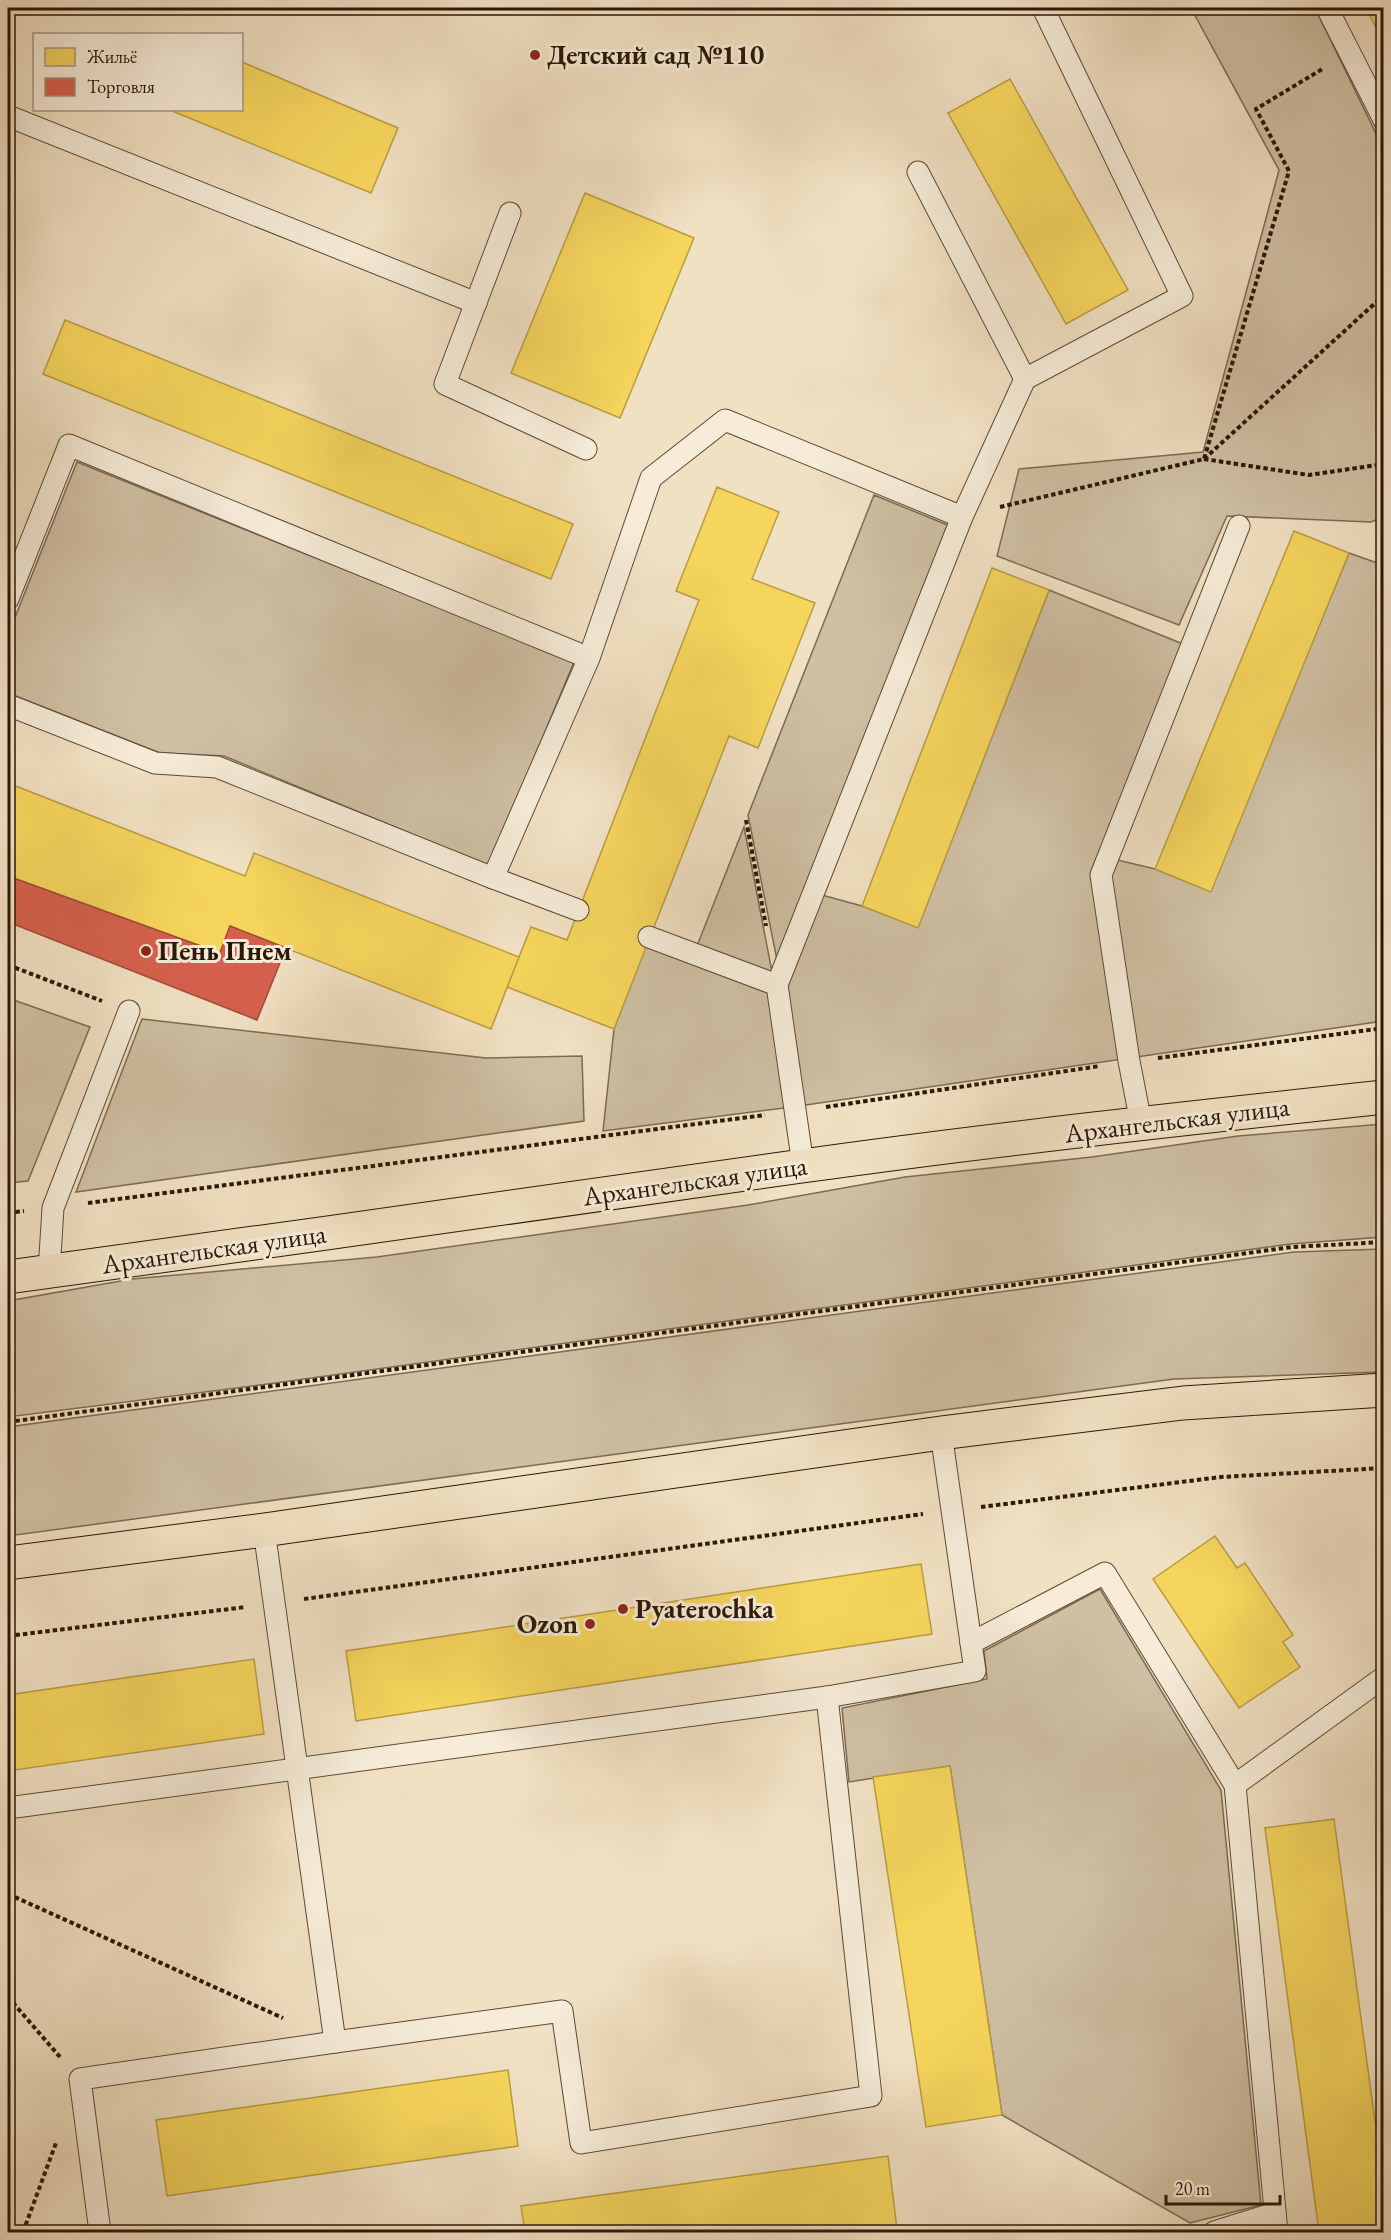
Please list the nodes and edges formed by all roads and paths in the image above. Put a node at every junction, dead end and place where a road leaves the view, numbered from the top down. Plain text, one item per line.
1 (1043, 8) edge
2 (1327, 8) edge
3 (8, 116) edge
4 (1383, 120) edge
5 (918, 172) dead end
6 (510, 213) dead end
7 (1383, 295) edge
8 (476, 303) junction
9 (1025, 379) junction
10 (586, 449) dead end
11 (1383, 464) edge
12 (962, 516) junction
13 (1239, 526) dead end
14 (8, 599) edge
15 (589, 658) junction
16 (8, 705) edge
17 (746, 820) dead end
18 (493, 878) junction
19 (578, 910) dead end
20 (766, 926) dead end
21 (650, 938) dead end
22 (8, 965) edge
23 (777, 985) junction
24 (129, 1011) joint
25 (1383, 1028) edge
26 (1129, 1061) junction
27 (1383, 1097) edge
28 (796, 1111) junction
29 (1141, 1123) junction
30 (803, 1166) junction
31 (53, 1208) junction
32 (8, 1213) edge
33 (1383, 1242) edge
34 (49, 1272) junction
35 (8, 1277) edge
36 (1383, 1390) edge
37 (8, 1422) edge
38 (941, 1433) junction
39 (1383, 1468) edge
40 (952, 1510) junction
41 (264, 1530) junction
42 (8, 1563) edge
43 (275, 1603) junction
44 (8, 1636) edge
45 (971, 1643) junction
46 (1383, 1677) edge
47 (827, 1697) junction
48 (298, 1770) junction
49 (1235, 1785) junction
50 (8, 1808) edge
51 (8, 1894) edge
52 (8, 1997) edge
53 (335, 2042) junction
54 (80, 2079) junction
55 (60, 2134) dead end
56 (1276, 2223) edge
57 (23, 2232) edge
58 (100, 2232) edge
59 (1214, 2232) edge

1 - 9 lane
2 - 4 lane
3 - 8 lane
5 - 9 lane
6 - 8 lane
7 - 11 path
8 - 10 lane
9 - 12 lane
12 - 15 lane
12 - 23 lane
13 - 26 lane
14 - 15 lane
15 - 18 lane
16 - 18 lane
17 - 20 path
18 - 19 lane
21 - 23 lane
22 - 24 path
23 - 28 lane
24 - 31 lane
25 - 26 path
26 - 28 path
26 - 29 lane
27 - 29 main road, Архангельская улица
28 - 30 lane
28 - 31 path
29 - 30 main road, Архангельская улица
30 - 34 main road, Архангельская улица
31 - 32 path
31 - 34 lane
33 - 37 path
34 - 35 main road, Архангельская улица
36 - 38 main road
38 - 40 lane
38 - 41 main road
39 - 40 path
40 - 43 path
40 - 45 lane
41 - 42 main road
41 - 43 lane
43 - 44 path
43 - 48 lane
45 - 47 lane
45 - 49 lane
46 - 49 lane
47 - 48 lane
47 - 53 lane
48 - 50 lane
48 - 53 lane
49 - 56 lane
51 - 53 path
52 - 54 path
53 - 54 lane
54 - 58 lane
55 - 57 path
56 - 59 lane

